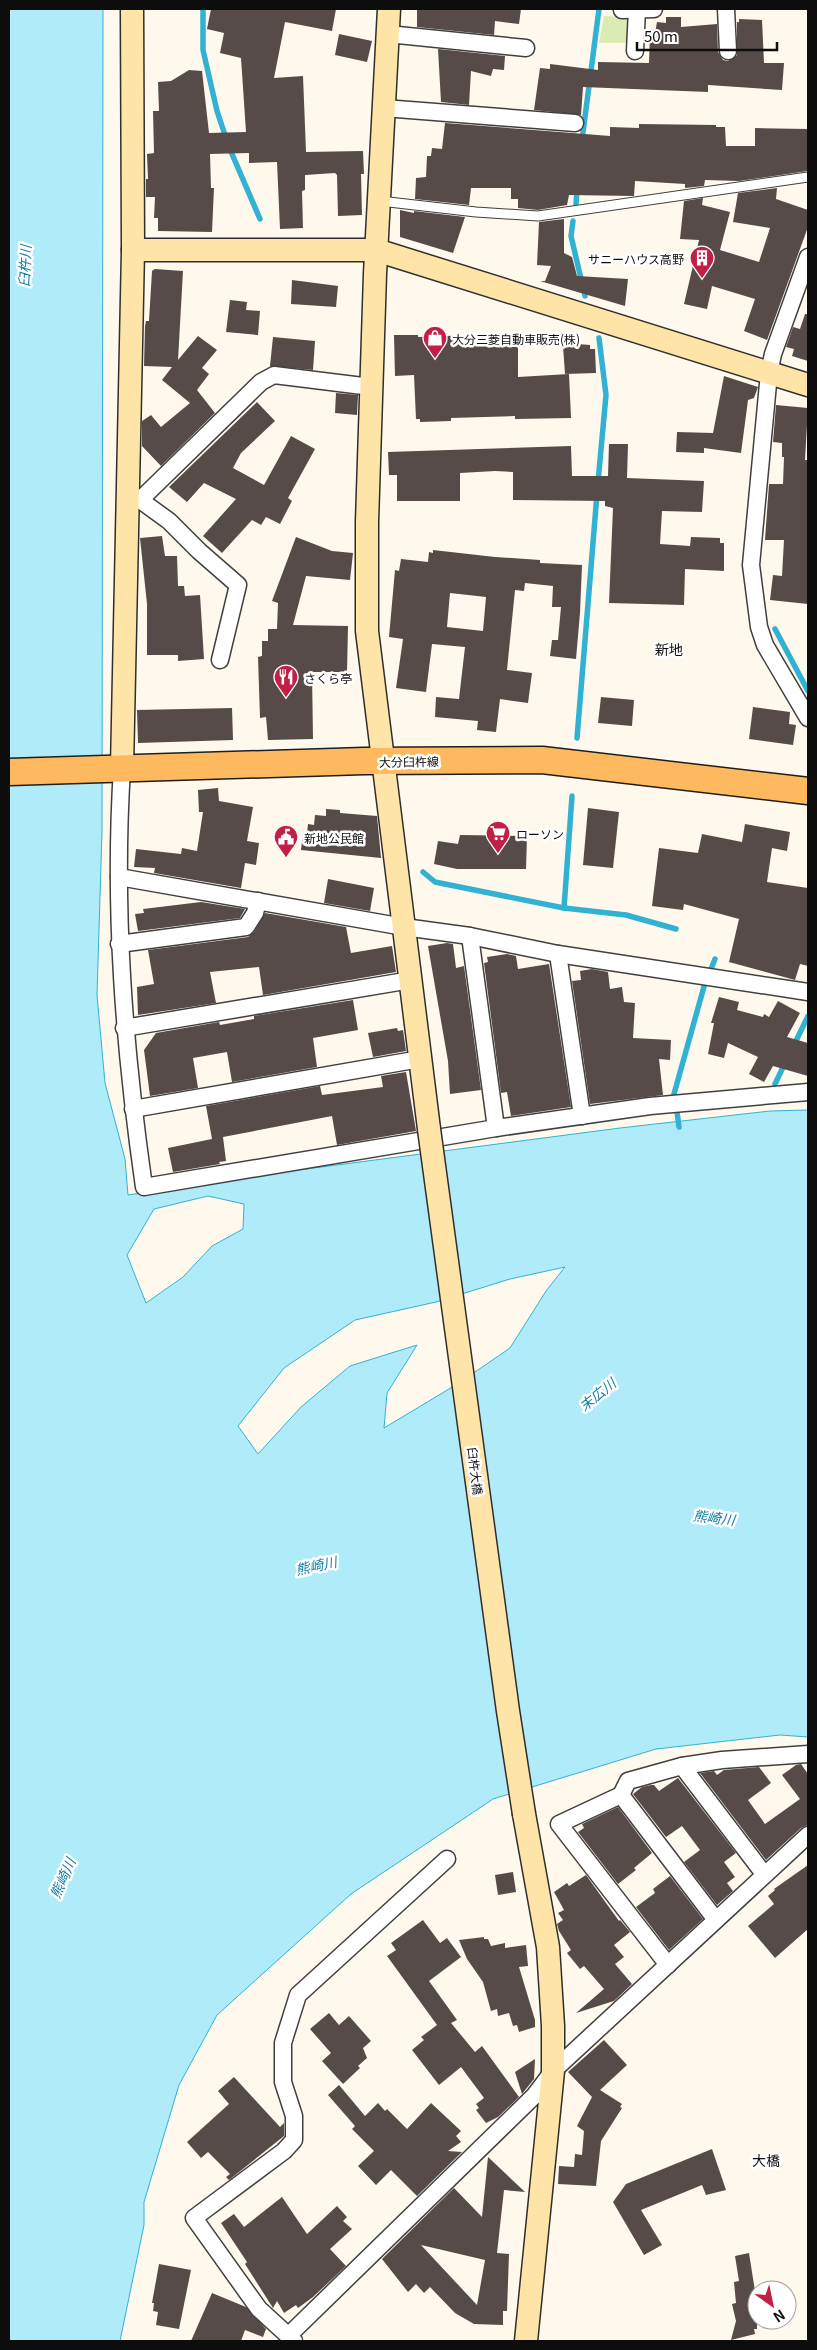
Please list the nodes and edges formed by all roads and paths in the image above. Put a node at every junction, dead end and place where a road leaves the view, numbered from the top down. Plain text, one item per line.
1 (132, 9) edge
2 (389, 9) edge
3 (654, 9) edge
4 (726, 9) edge
5 (630, 10) edge
6 (388, 34) junction
7 (526, 48) dead end
8 (635, 51) dead end
9 (728, 51) dead end
10 (384, 108) junction
11 (575, 123) dead end
12 (808, 177) edge
13 (380, 201) junction
14 (133, 250) junction
15 (376, 250) junction
16 (808, 257) edge
17 (769, 373) junction
18 (808, 385) edge
19 (371, 387) junction
20 (133, 500) junction
21 (220, 660) dead end
22 (808, 718) edge
23 (384, 761) junction
24 (116, 768) junction
25 (9, 772) edge
26 (808, 791) edge
27 (118, 877) junction
28 (258, 901) junction
29 (404, 927) junction
30 (470, 936) junction
31 (119, 944) junction
32 (558, 954) junction
33 (411, 980) junction
34 (808, 992) edge
35 (124, 1028) junction
36 (420, 1060) junction
37 (808, 1092) edge
38 (133, 1109) junction
39 (582, 1116) junction
40 (496, 1128) junction
41 (808, 1754) edge
42 (682, 1766) junction
43 (621, 1795) junction
44 (808, 1835) edge
45 (447, 1858) dead end
46 (764, 1874) junction
47 (716, 1920) junction
48 (668, 1965) junction
49 (553, 2071) junction
50 (292, 2338) edge
51 (526, 2341) edge

1 - 14 street
2 - 6 street, 臼杵大橋
3 - 5 street
4 - 9 street
5 - 8 street
6 - 7 street
6 - 10 street, 臼杵大橋
10 - 11 street
10 - 13 street, 臼杵大橋
12 - 13 lane
13 - 15 street, 臼杵大橋
14 - 15 street
14 - 20 street
15 - 17 street
15 - 19 street, 臼杵大橋
16 - 17 street
17 - 18 street
17 - 22 street
19 - 20 street
19 - 23 street, 臼杵大橋
20 - 21 street
20 - 24 street
23 - 24 main road, 大分臼杵線
23 - 26 main road, 大分臼杵線
23 - 29 street, 臼杵大橋
24 - 25 main road, 大分臼杵線
24 - 27 street
27 - 28 street
27 - 31 street
28 - 29 street
28 - 31 street
29 - 30 street
29 - 33 street, 臼杵大橋
30 - 32 street
30 - 40 street
31 - 35 street
32 - 34 street
32 - 39 street
33 - 35 street
33 - 36 street, 臼杵大橋
35 - 38 street
36 - 38 street
36 - 49 street, 臼杵大橋, bridge
37 - 39 street
38 - 40 street
39 - 40 street
41 - 42 street
42 - 43 street
42 - 46 street
43 - 47 street
43 - 48 street
44 - 46 street
45 - 50 street
46 - 47 street
47 - 48 street
48 - 49 street
49 - 50 street
49 - 51 street, 臼杵大橋

